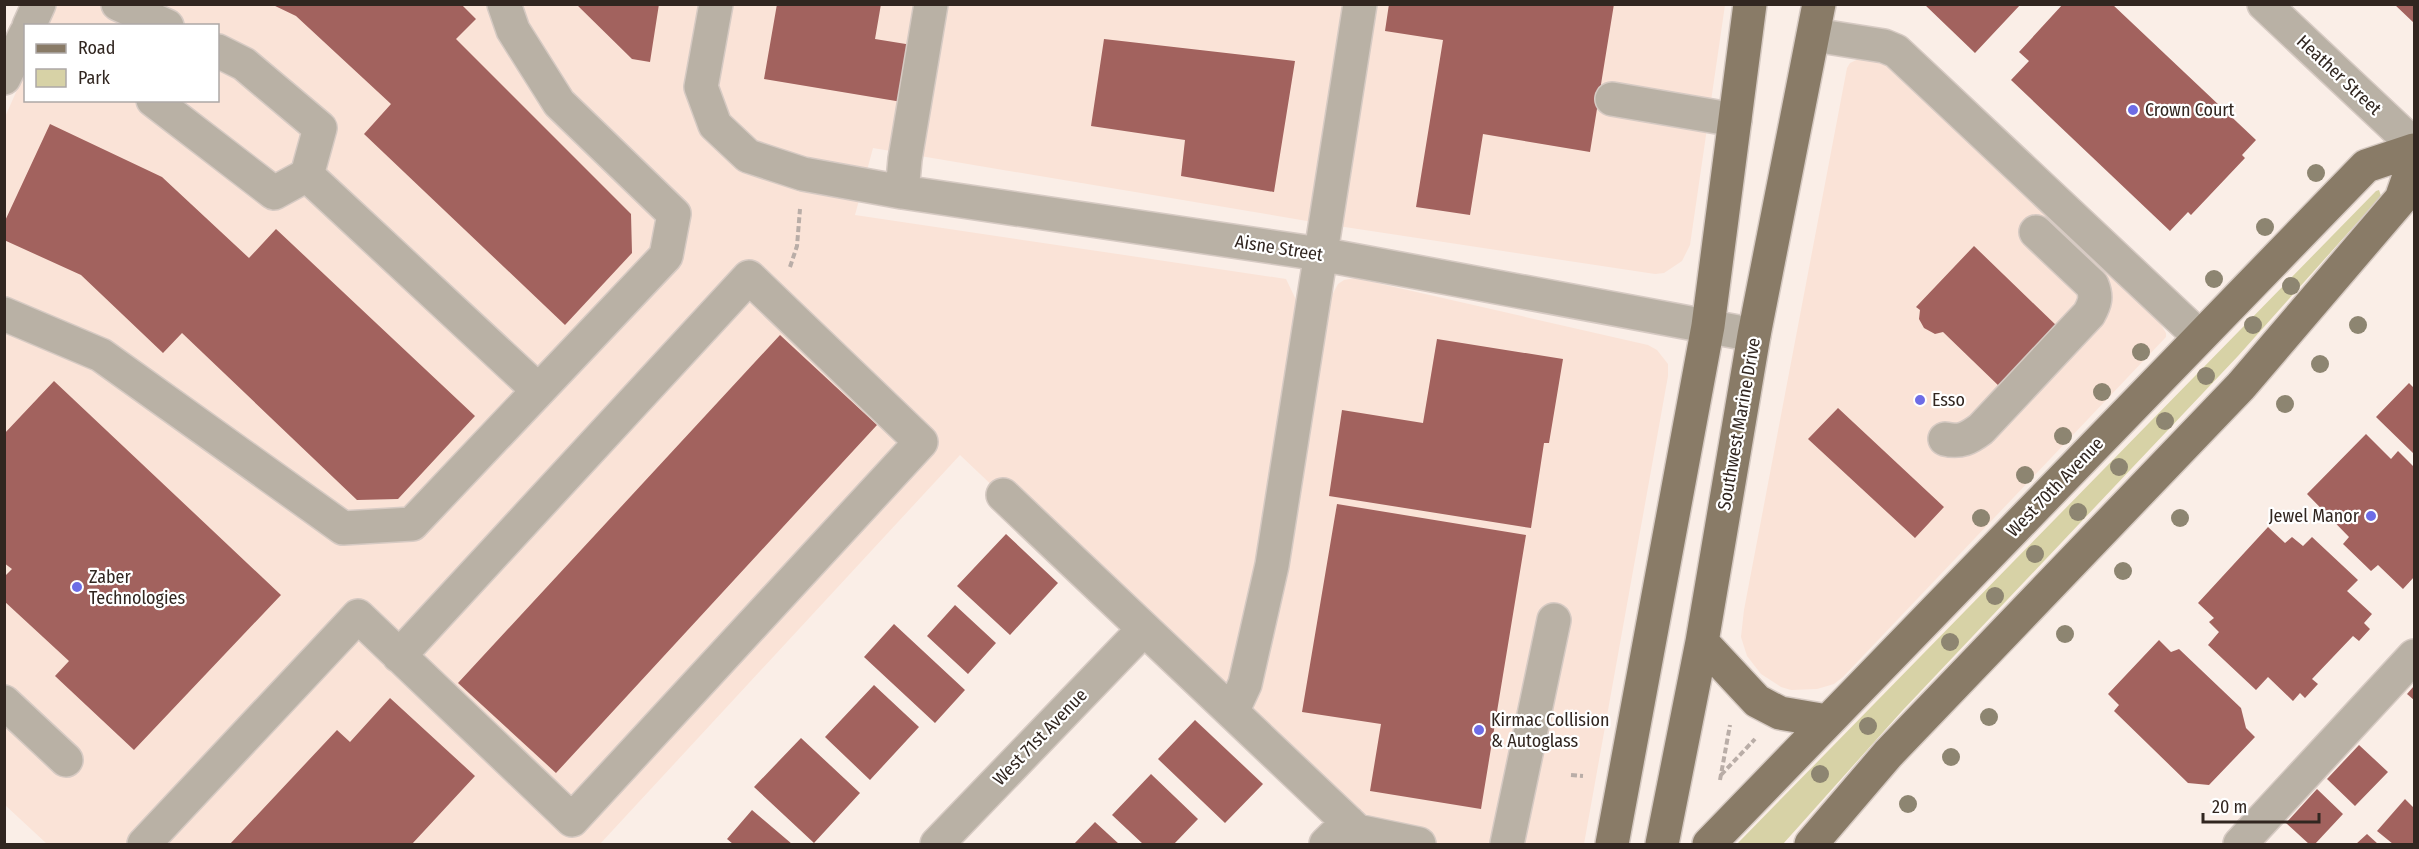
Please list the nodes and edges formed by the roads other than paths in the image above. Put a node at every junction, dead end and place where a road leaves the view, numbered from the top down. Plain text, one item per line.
1 (39, 4) edge
2 (118, 4) edge
3 (504, 4) edge
4 (716, 4) edge
5 (931, 4) edge
6 (1360, 4) edge
7 (1750, 4) edge
8 (2264, 4) edge
9 (1816, 20) edge
10 (30, 24) edge
11 (163, 24) edge
12 (24, 37) edge
13 (219, 52) edge
14 (4, 78) edge
15 (1612, 99) dead end
16 (156, 102) edge
17 (1735, 120) junction
18 (2415, 145) edge
19 (2415, 150) edge
20 (2415, 162) edge
21 (307, 175) junction
22 (902, 192) junction
23 (2036, 232) dead end
24 (1320, 254) junction
25 (4, 314) edge
26 (1708, 326) junction
27 (1754, 336) junction
28 (2200, 337) junction
29 (538, 390) junction
30 (1945, 439) dead end
31 (1003, 495) dead end
32 (1554, 620) dead end
33 (1144, 629) junction
34 (1702, 642) junction
35 (399, 656) junction
36 (2415, 656) edge
37 (4, 702) edge
38 (1232, 712) junction
39 (1827, 721) junction
40 (66, 760) dead end
41 (1351, 835) edge
42 (144, 844) edge
43 (937, 844) edge
44 (1419, 844) edge
45 (1507, 844) edge
46 (1612, 844) edge
47 (1662, 844) edge
48 (1709, 844) edge
49 (1811, 844) edge
50 (2240, 844) edge

1 - 10 street
2 - 11 street
3 - 29 street
4 - 22 street, Aisne Street
5 - 22 street
6 - 24 street
7 - 17 main road
8 - 18 street, Heather Street
9 - 27 main road, Southwest Marine Drive
9 - 28 street
12 - 14 street
13 - 21 street
15 - 17 street
16 - 21 street
17 - 26 main road
19 - 28 main road, West 70th Avenue
20 - 49 main road
21 - 29 street
22 - 24 street, Aisne Street
23 - 30 street
24 - 26 street, Aisne Street
24 - 38 street
25 - 29 street
26 - 27 street, Aisne Street
26 - 46 main road
27 - 34 main road, Southwest Marine Drive
28 - 39 main road, West 70th Avenue
31 - 33 street
32 - 45 street
33 - 38 street
33 - 43 street, West 71st Avenue
34 - 39 main road
34 - 47 main road, Southwest Marine Drive
35 - 35 street
35 - 42 street
36 - 50 street
37 - 40 street
38 - 41 street
39 - 48 main road, West 70th Avenue
41 - 44 street

